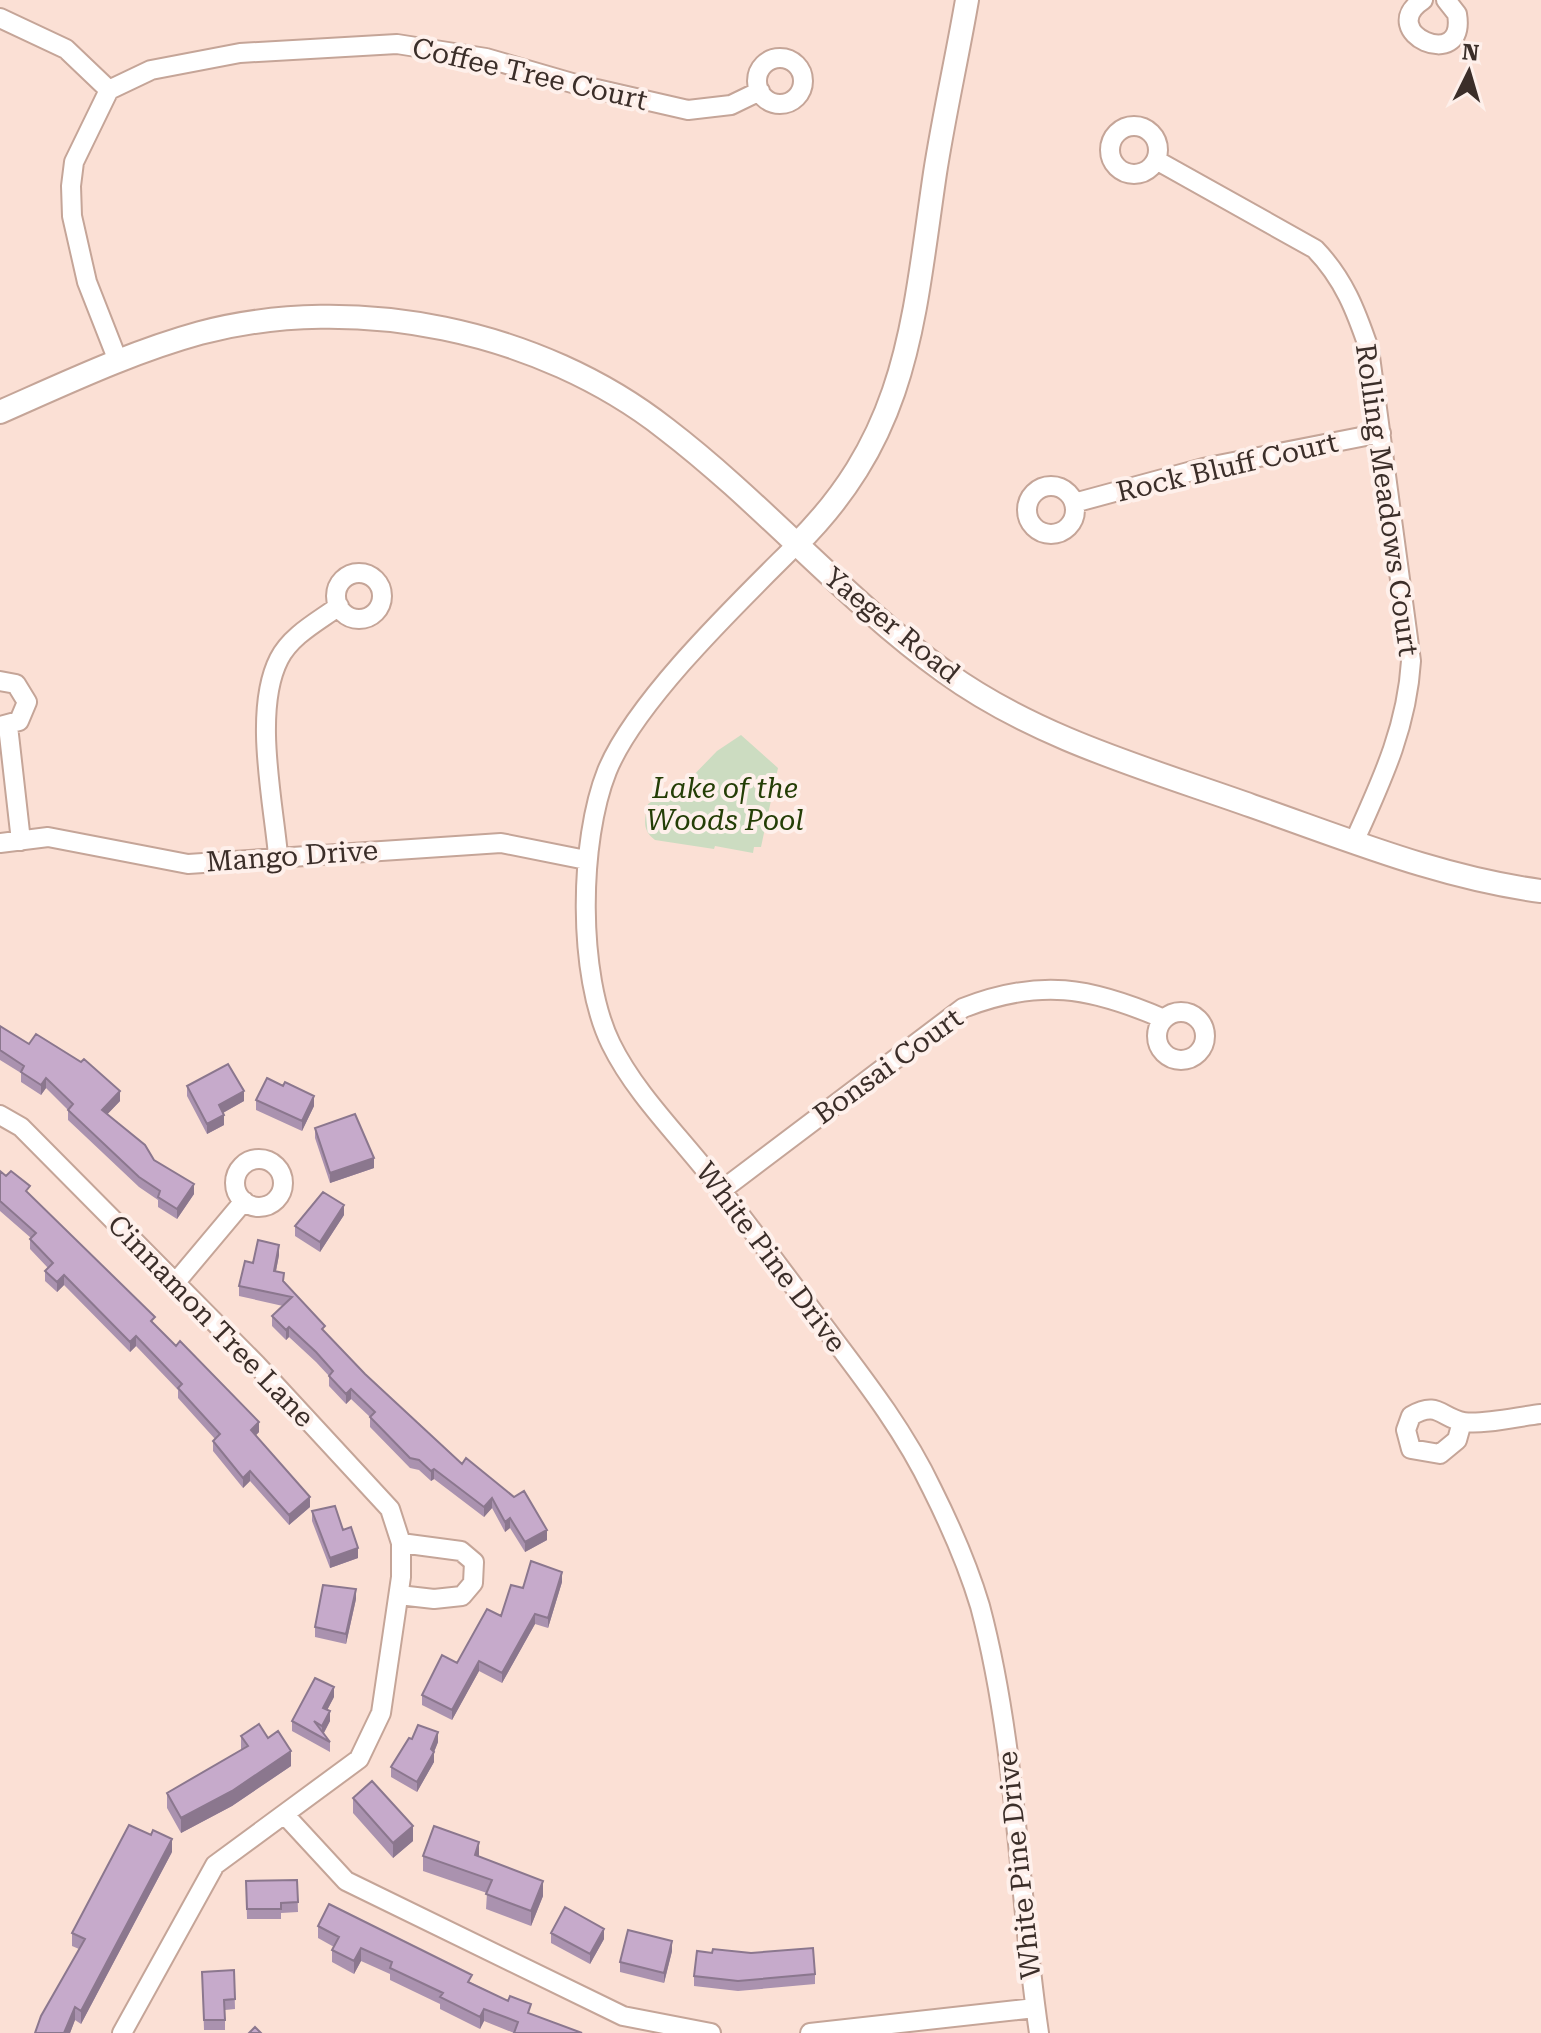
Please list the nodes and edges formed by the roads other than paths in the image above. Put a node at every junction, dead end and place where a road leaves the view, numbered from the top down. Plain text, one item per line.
1 (6, 0) edge
2 (967, 0) edge
3 (1446, 0) edge
4 (1412, 3) edge
5 (4, 18) edge
6 (109, 90) junction
7 (760, 91) dead end
8 (1156, 160) dead end
9 (118, 361) junction
10 (0, 412) edge
11 (1381, 433) junction
12 (1074, 503) dead end
13 (796, 545) junction
14 (339, 606) dead end
15 (0, 681) edge
16 (4, 726) edge
17 (21, 841) junction
18 (1354, 842) junction
19 (0, 843) edge
20 (278, 855) junction
21 (586, 860) junction
22 (1541, 891) edge
23 (1164, 1019) dead end
24 (0, 1115) edge
25 (722, 1190) junction
26 (244, 1201) dead end
27 (176, 1282) junction
28 (1541, 1414) edge
29 (1462, 1422) dead end
30 (401, 1543) junction
31 (399, 1595) junction
32 (285, 1815) junction
33 (1035, 2008) junction
34 (129, 2030) edge
35 (711, 2033) edge
36 (810, 2033) edge
37 (1039, 2033) edge

1 - 5 street
2 - 13 street, Yaeger Road
3 - 4 street
5 - 6 street
6 - 7 street, Coffee Tree Court
6 - 9 street
8 - 11 street, Rolling Meadows Court
9 - 10 street
9 - 13 street
11 - 12 street, Rock Bluff Court
11 - 18 street, Rolling Meadows Court
13 - 18 street, Yaeger Road
13 - 21 street, White Pine Drive
14 - 20 street
15 - 16 street
16 - 17 street
17 - 19 street, Mango Drive
17 - 20 street, Mango Drive
18 - 22 street, Yaeger Road
20 - 21 street, Mango Drive
21 - 25 street, White Pine Drive
23 - 25 street, Bonsai Court
24 - 27 street, Cinnamon Tree Lane
25 - 33 street, White Pine Drive
26 - 27 street
27 - 30 street, Cinnamon Tree Lane
28 - 29 street
30 - 31 street, Cinnamon Tree Lane
30 - 31 street
31 - 32 street, Cinnamon Tree Lane
32 - 34 street, Cinnamon Tree Lane
32 - 35 street
33 - 36 street
33 - 37 street, White Pine Drive

